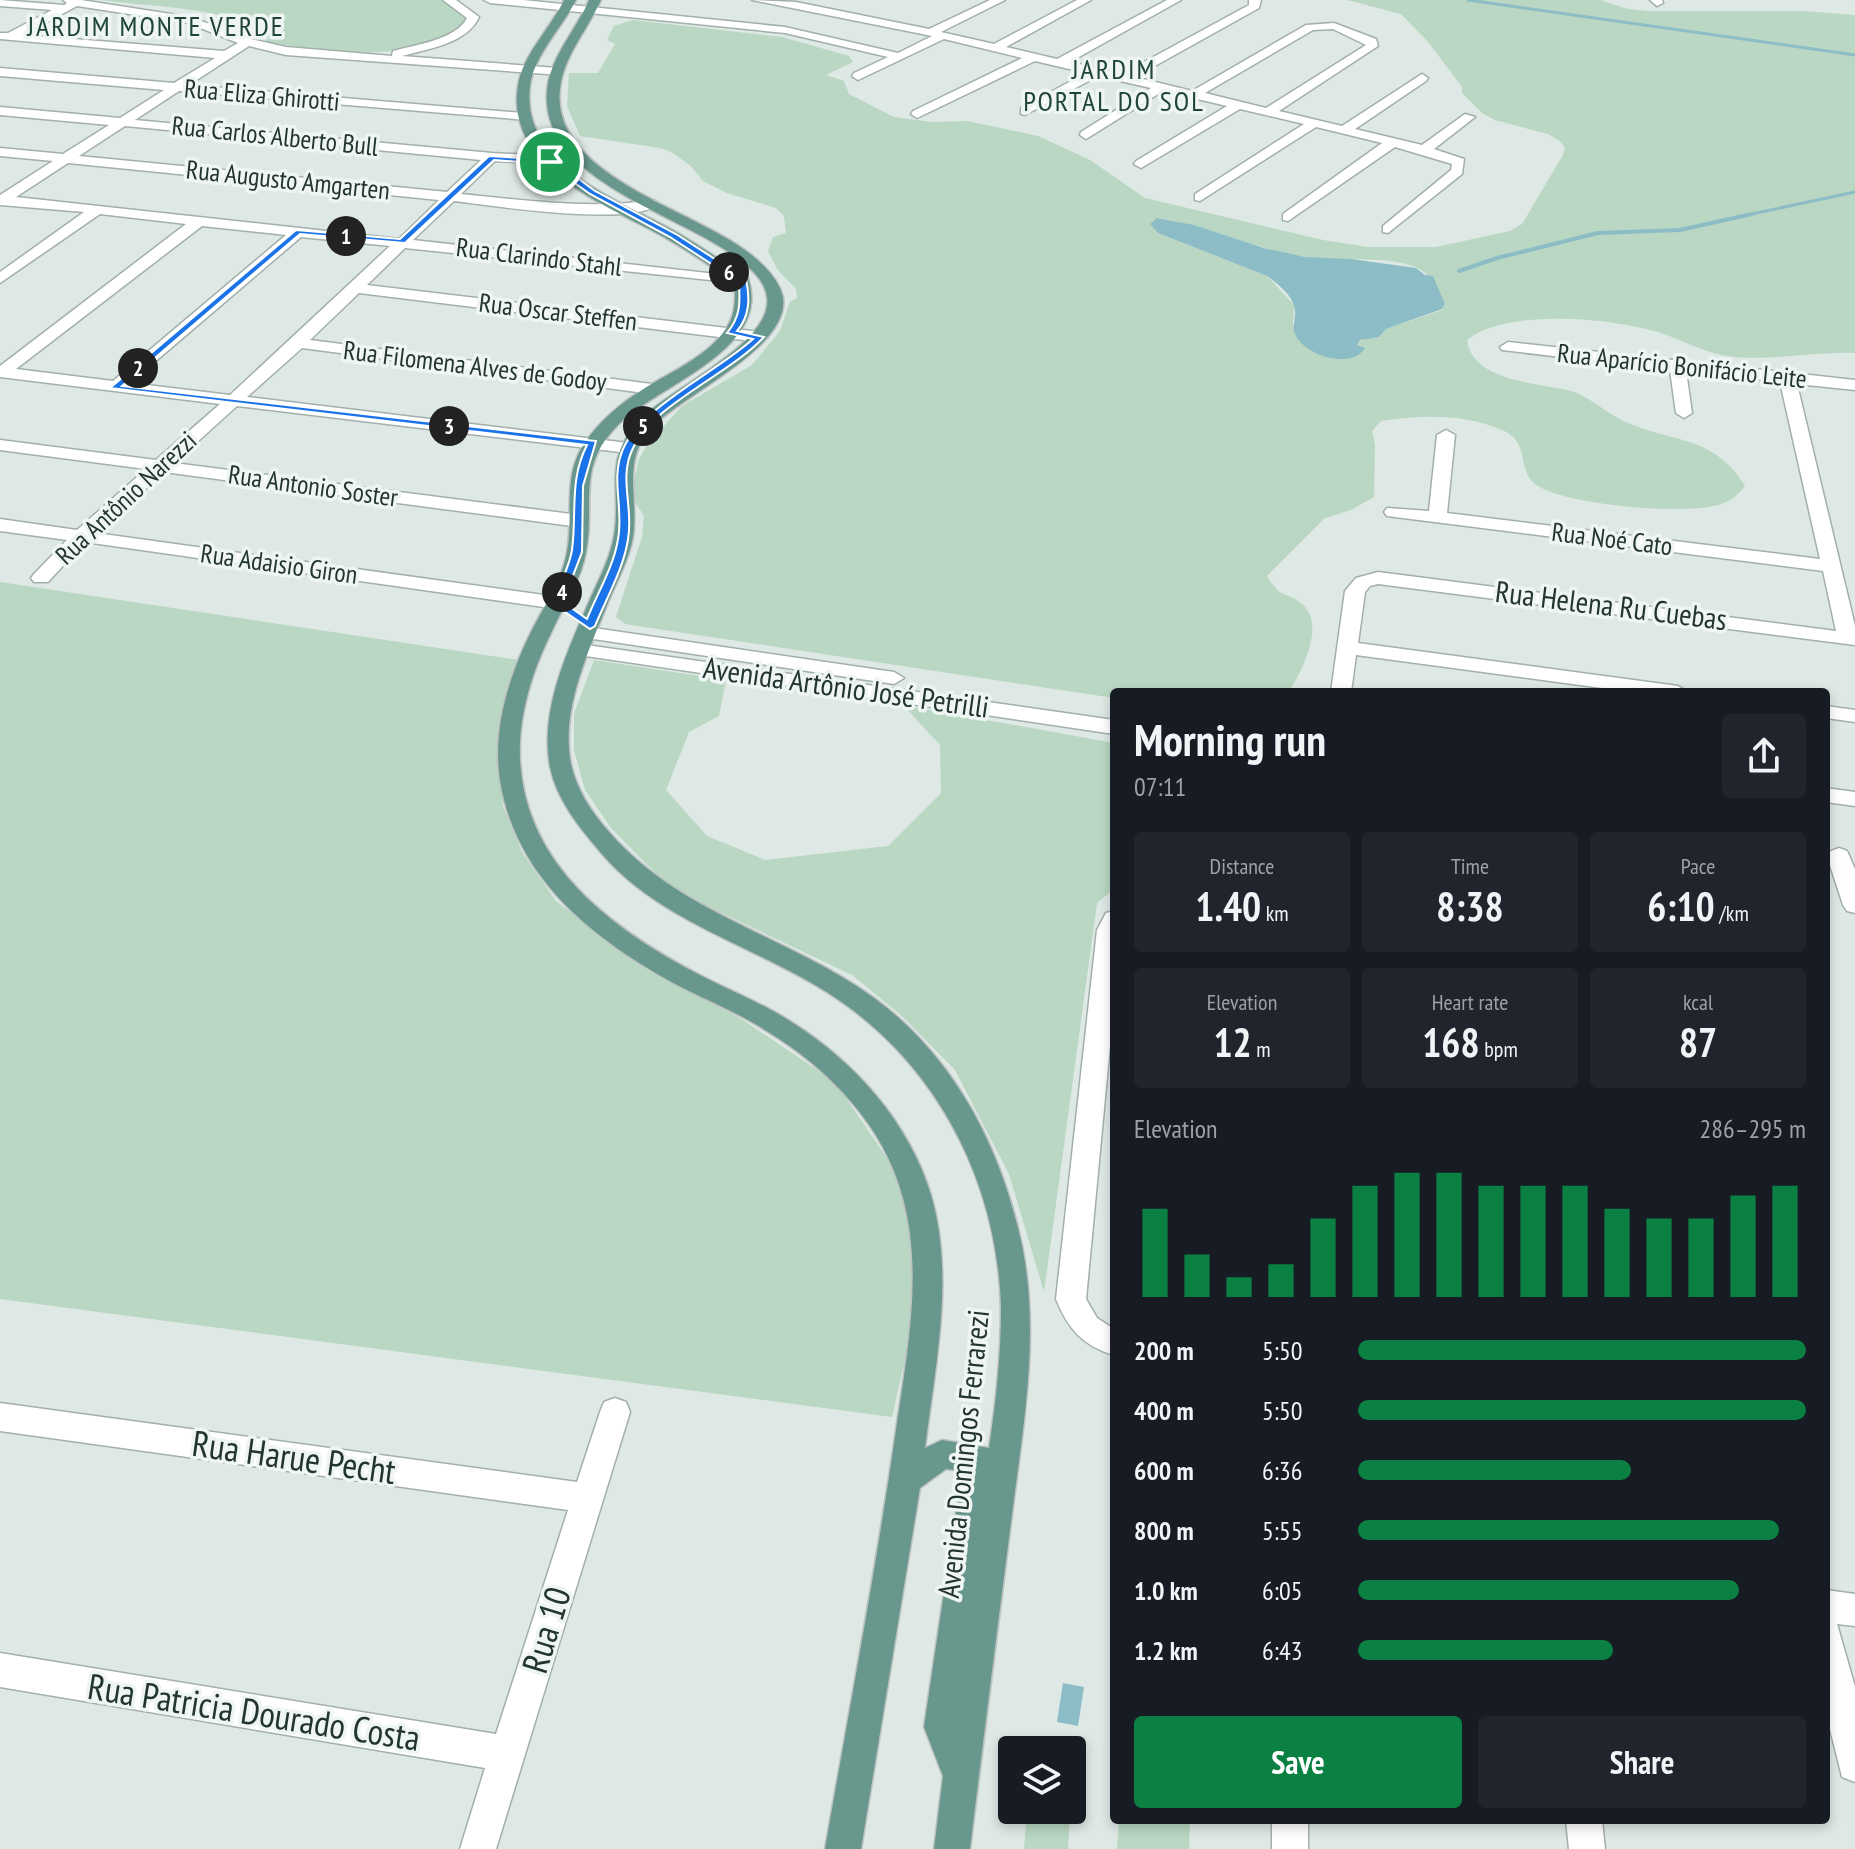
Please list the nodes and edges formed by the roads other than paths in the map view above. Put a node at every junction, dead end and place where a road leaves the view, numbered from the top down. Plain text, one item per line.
1 (449, 0) edge
2 (490, 0) edge
3 (758, 0) edge
4 (999, 0) edge
5 (1085, 0) edge
6 (1175, 0) edge
7 (1255, 0) edge
8 (0, 3) edge
9 (69, 4) edge
10 (567, 6) edge
11 (664, 7) dead end
12 (592, 8) edge
13 (616, 11) junction
14 (730, 22) junction
15 (936, 34) junction
16 (3, 39) edge
17 (247, 42) junction
18 (995, 48) junction
19 (225, 55) junction
20 (375, 57) junction
21 (901, 57) junction
22 (1033, 57) junction
23 (1059, 63) junction
24 (0, 72) edge
25 (527, 72) junction
26 (557, 72) junction
27 (1096, 72) junction
28 (858, 76) dead end
29 (1126, 77) junction
30 (1422, 78) dead end
31 (1163, 86) junction
32 (173, 88) junction
33 (1195, 94) junction
34 (1240, 104) junction
35 (0, 111) edge
36 (1025, 111) dead end
37 (1270, 111) junction
38 (917, 114) dead end
39 (523, 117) junction
40 (1469, 117) dead end
41 (123, 121) junction
42 (1316, 122) junction
43 (1346, 129) junction
44 (1086, 135) dead end
45 (1393, 142) junction
46 (1424, 150) junction
47 (0, 152) edge
48 (492, 157) junction
49 (66, 159) junction
50 (585, 161) junction
51 (550, 162) junction
52 (1141, 164) dead end
53 (452, 196) junction
54 (1200, 197) dead end
55 (1, 200) edge
56 (653, 204) junction
57 (623, 209) junction
58 (97, 210) junction
59 (1288, 217) dead end
60 (199, 221) junction
61 (1388, 229) dead end
62 (298, 232) junction
63 (402, 242) junction
64 (0, 279) edge
65 (743, 281) junction
66 (355, 288) junction
67 (731, 333) junction
68 (760, 337) junction
69 (298, 343) junction
70 (1508, 347) dead end
71 (1677, 365) junction
72 (1, 372) edge
73 (1787, 378) junction
74 (1855, 385) edge
75 (114, 388) junction
76 (652, 389) junction
77 (230, 401) junction
78 (1684, 413) dead end
79 (1446, 435) dead end
80 (592, 443) junction
81 (0, 445) edge
82 (628, 448) junction
83 (161, 465) junction
84 (1393, 512) dead end
85 (1438, 517) junction
86 (579, 521) junction
87 (0, 525) edge
88 (80, 537) junction
89 (1831, 566) junction
90 (41, 578) dead end
91 (558, 603) junction
92 (585, 636) junction
93 (1851, 638) edge
94 (535, 644) junction
95 (1345, 647) junction
96 (1341, 688) edge
97 (1648, 688) edge
98 (1110, 710) edge
99 (1830, 713) edge
100 (1855, 716) edge
101 (1110, 726) edge
102 (1830, 796) edge
103 (1855, 799) edge
104 (1840, 857) edge
105 (1855, 905) edge
106 (1110, 928) edge
107 (1110, 1342) edge
108 (615, 1412) dead end
109 (0, 1417) edge
110 (991, 1460) junction
111 (905, 1480) junction
112 (587, 1498) junction
113 (1830, 1607) edge
114 (1855, 1610) edge
115 (1830, 1654) edge
116 (0, 1670) edge
117 (507, 1754) junction
118 (1855, 1764) edge
119 (1290, 1824) edge
120 (1584, 1824) edge
121 (478, 1849) edge
122 (843, 1849) edge
123 (952, 1849) edge
124 (1290, 1849) edge
125 (1587, 1849) edge

1 - 20 street
2 - 10 street
3 - 15 street
4 - 15 street
5 - 18 street
6 - 23 street
7 - 29 street
8 - 9 street
9 - 16 street
9 - 17 street
10 - 12 street
10 - 25 main road
11 - 13 street
12 - 13 street
12 - 14 street
12 - 26 main road
13 - 14 street
14 - 21 street
15 - 18 street
15 - 21 street
16 - 19 street
17 - 19 street
17 - 20 street
18 - 22 street
19 - 32 street
20 - 25 street
21 - 28 street
22 - 23 street
22 - 38 street
23 - 27 street
24 - 32 street, Rua Eliza Ghirotti
25 - 26 street
25 - 39 main road
26 - 50 main road
27 - 29 street
27 - 36 street
29 - 31 street
30 - 43 street
31 - 33 street
31 - 44 street
32 - 39 street, Rua Eliza Ghirotti
32 - 41 street
33 - 34 street
33 - 37 street
34 - 37 street
34 - 52 street
35 - 41 street, Rua Carlos Alberto Bull
37 - 42 street
39 - 51 main road
40 - 46 street
41 - 48 street, Rua Carlos Alberto Bull
41 - 49 street
42 - 43 street
42 - 54 street
43 - 45 street
45 - 46 street
45 - 59 street
46 - 61 street
47 - 49 street, Rua Augusto Amgarten
48 - 51 street, Rua Carlos Alberto Bull
48 - 53 street, Rua Antônio Narezzi
49 - 53 street, Rua Augusto Amgarten
49 - 55 street
50 - 51 street, Rua Carlos Alberto Bull
50 - 56 main road
51 - 57 main road
53 - 57 street, Rua Augusto Amgarten
53 - 63 street, Rua Antônio Narezzi
55 - 58 street, Rua Clarindo Stahl
56 - 57 street, Rua Augusto Amgarten
56 - 68 main road
57 - 65 main road
58 - 60 street, Rua Clarindo Stahl
58 - 64 street
60 - 62 street, Rua Clarindo Stahl
60 - 72 street
62 - 63 street, Rua Clarindo Stahl
62 - 75 street
63 - 65 street, Rua Clarindo Stahl
63 - 66 street, Rua Antônio Narezzi
65 - 67 main road
66 - 67 street, Rua Oscar Steffen
66 - 69 street, Rua Antônio Narezzi
67 - 68 street, Rua Oscar Steffen
67 - 76 main road
68 - 82 main road
69 - 76 street, Rua Filomena Alves de Godoy
69 - 77 street, Rua Antônio Narezzi
70 - 71 street, Rua Aparício Bonifácio Leite
71 - 73 street, Rua Aparício Bonifácio Leite
71 - 78 street
72 - 75 street
73 - 74 street, Rua Aparício Bonifácio Leite
73 - 89 street
75 - 77 street
76 - 80 main road
77 - 80 street
77 - 83 street, Rua Antônio Narezzi
79 - 85 street
80 - 82 street
80 - 86 main road, Avenida Domingos Ferrarezi
81 - 83 street, Rua Antonio Soster
82 - 92 main road, Avenida Domingos Ferrarezi
83 - 86 street, Rua Antonio Soster
83 - 88 street, Rua Antônio Narezzi
84 - 85 street, Rua Noé Cato
85 - 89 street, Rua Noé Cato
86 - 91 main road, Avenida Domingos Ferrarezi
87 - 88 street, Rua Adaisio Giron
88 - 90 street, Rua Antônio Narezzi
88 - 91 street, Rua Adaisio Giron
89 - 93 street
91 - 92 main road
91 - 94 main road, Avenida Domingos Ferrarezi
92 - 94 main road
92 - 98 street, Avenida Artônio José Petrilli
92 - 101 street, Avenida Artônio José Petrilli
92 - 110 main road, Avenida Domingos Ferrarezi
93 - 95 street, Rua Helena Ru Cuebas
94 - 111 main road, Avenida Domingos Ferrarezi
95 - 96 street
95 - 97 street
99 - 100 street
102 - 103 street
104 - 105 street
106 - 107 street
108 - 112 street, Rua 10
109 - 112 street, Rua Harue Pecht
110 - 111 main road
110 - 123 main road, Avenida Domingos Ferrarezi
111 - 122 main road, Avenida Domingos Ferrarezi
112 - 117 street, Rua 10
113 - 114 street
115 - 118 street
116 - 117 street, Rua Patricia Dourado Costa
117 - 121 street, Rua 10
119 - 124 street
120 - 125 street

